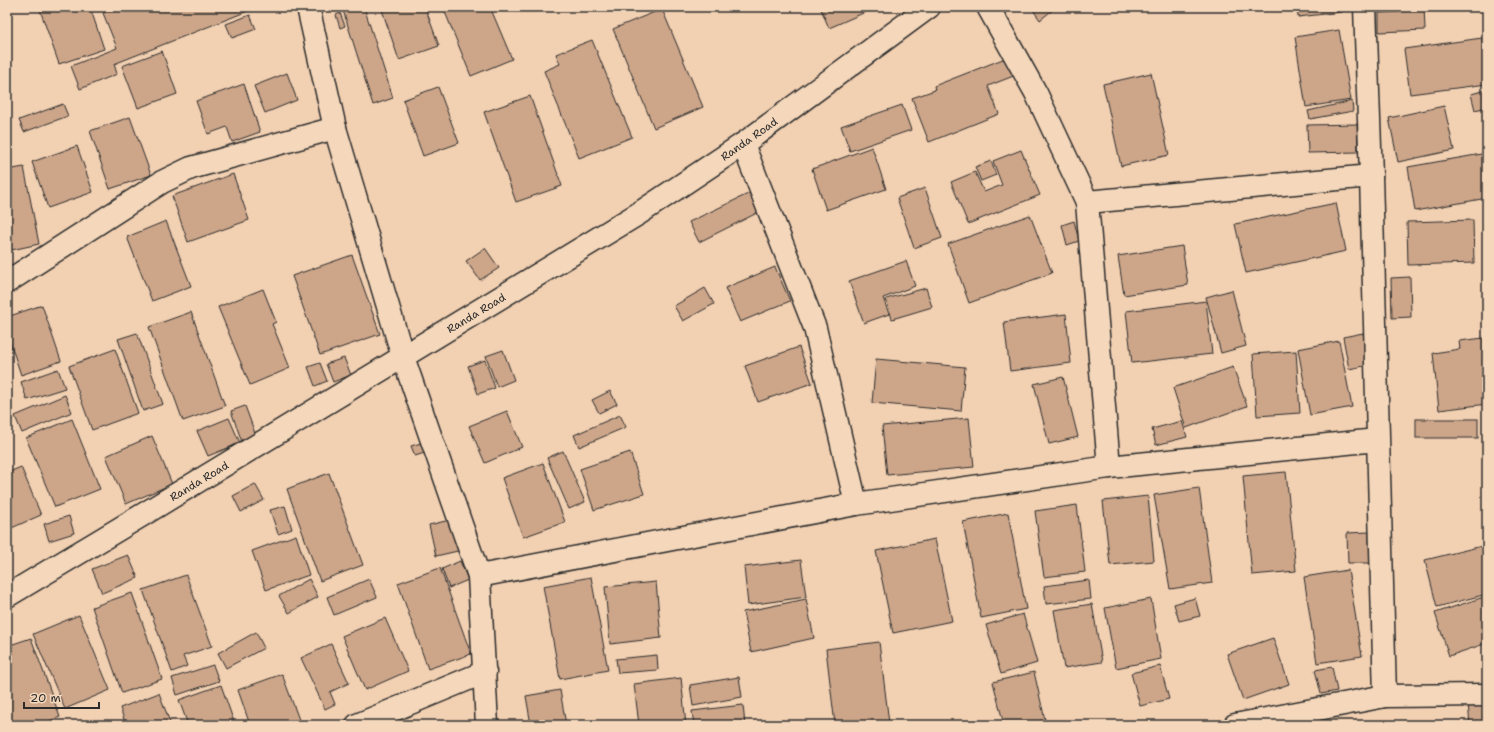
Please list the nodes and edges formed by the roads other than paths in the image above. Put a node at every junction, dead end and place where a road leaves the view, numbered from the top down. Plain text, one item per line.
1 (308, 7) edge
2 (929, 7) edge
3 (988, 7) edge
4 (1365, 7) edge
5 (335, 128) junction
6 (743, 144) junction
7 (1371, 176) junction
8 (1087, 202) junction
9 (7, 282) edge
10 (403, 357) junction
11 (1377, 440) junction
12 (1109, 467) junction
13 (856, 504) junction
14 (479, 576) junction
15 (7, 596) edge
16 (485, 672) junction
17 (1487, 695) edge
18 (1385, 696) junction
19 (357, 725) edge
20 (487, 725) edge
21 (1235, 725) edge

1 - 5 street
2 - 6 street, Randa Road
3 - 8 street
4 - 7 street
5 - 9 street
5 - 10 street
6 - 10 street, Randa Road
6 - 13 street
7 - 8 street
7 - 11 street
8 - 12 street
10 - 14 street
10 - 15 street, Randa Road
11 - 12 street
11 - 18 street
12 - 13 street
13 - 14 street
14 - 16 street
16 - 19 street
16 - 20 street
17 - 18 street
18 - 21 street

